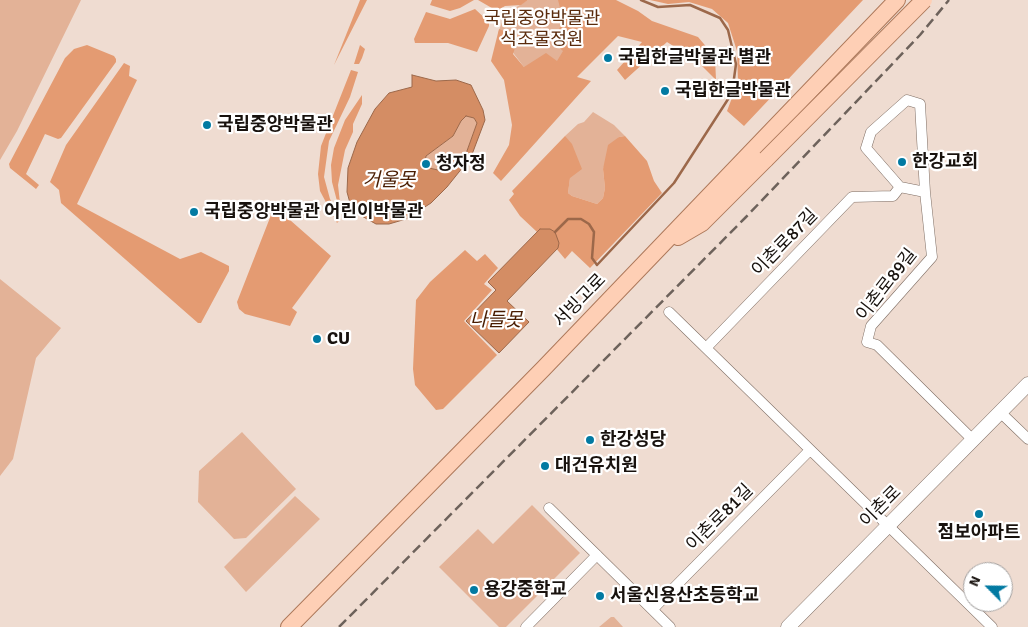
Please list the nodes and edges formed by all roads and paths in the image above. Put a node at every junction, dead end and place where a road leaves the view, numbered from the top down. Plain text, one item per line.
1 (897, 0) edge
2 (924, 0) edge
3 (900, 187) junction
4 (925, 192) junction
5 (661, 246) junction
6 (670, 312) dead end
7 (706, 348) junction
8 (1028, 384) edge
9 (1001, 413) junction
10 (1028, 439) edge
11 (973, 440) junction
12 (810, 450) junction
13 (549, 508) dead end
14 (888, 526) junction
15 (597, 556) junction
16 (653, 609) junction
17 (792, 626) edge
18 (289, 627) edge
19 (526, 627) edge
20 (670, 627) edge
21 (992, 627) edge

1 - 5 main road, 서빙고로
2 - 5 main road, bridge
3 - 4 street
3 - 4 street, 이촌로89길
3 - 7 street, 이촌로87길
4 - 11 street, 이촌로89길
5 - 18 main road, 서빙고로
6 - 7 street
7 - 12 street
8 - 9 street, 이촌로
9 - 10 street
9 - 11 street, 이촌로
11 - 14 street, 이촌로
12 - 14 street
12 - 16 street, 이촌로81길
13 - 15 street
14 - 17 street, 이촌로
14 - 21 street
15 - 16 street
15 - 19 street
16 - 20 street

